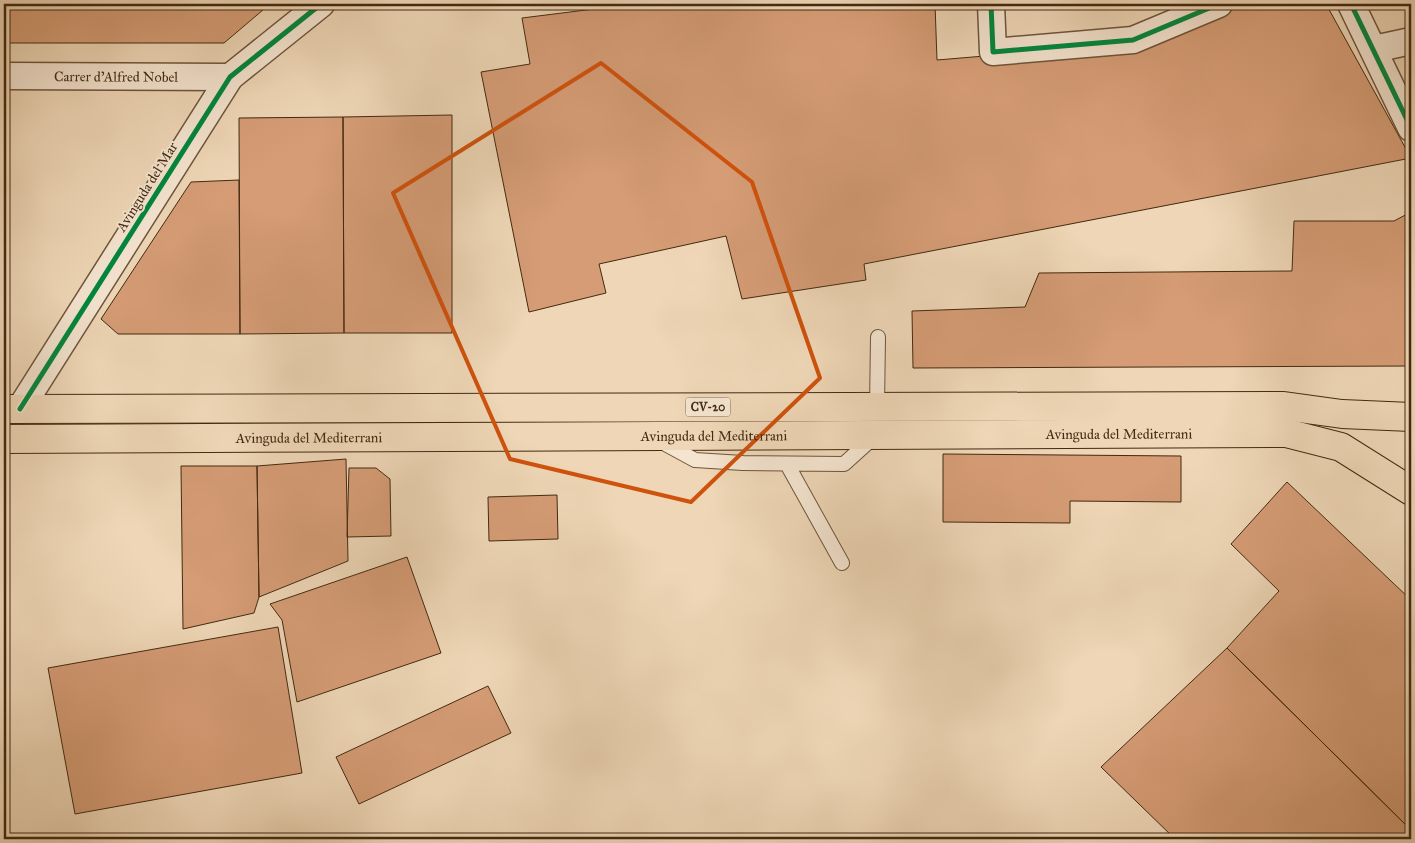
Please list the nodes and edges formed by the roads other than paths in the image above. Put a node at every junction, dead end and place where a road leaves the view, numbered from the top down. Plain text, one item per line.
1 (321, 4) edge
2 (991, 4) edge
3 (1219, 4) edge
4 (1351, 4) edge
5 (1411, 41) edge
6 (1374, 49) junction
7 (4, 76) edge
8 (230, 77) junction
9 (1411, 128) edge
10 (878, 337) dead end
11 (877, 407) junction
12 (12, 409) edge
13 (1411, 417) edge
14 (875, 435) junction
15 (650, 436) junction
16 (4, 439) edge
17 (787, 464) junction
18 (1411, 491) edge
19 (842, 563) dead end

1 - 8 street, Avinguda del Mar
2 - 3 street
4 - 6 street
5 - 6 street
6 - 9 street
7 - 8 street, Carrer d'Alfred Nobel
8 - 12 street, Avinguda del Mar
10 - 11 lane
11 - 12 main road, Avinguda del Mediterrani / CV-20
11 - 13 main road, Avinguda del Mediterrani / CV-20
14 - 15 main road, Avinguda del Mediterrani / CV-20
14 - 17 lane
14 - 18 main road, Avinguda del Mediterrani / CV-20
15 - 16 main road, Avinguda del Mediterrani / CV-20
15 - 17 lane
17 - 19 lane

